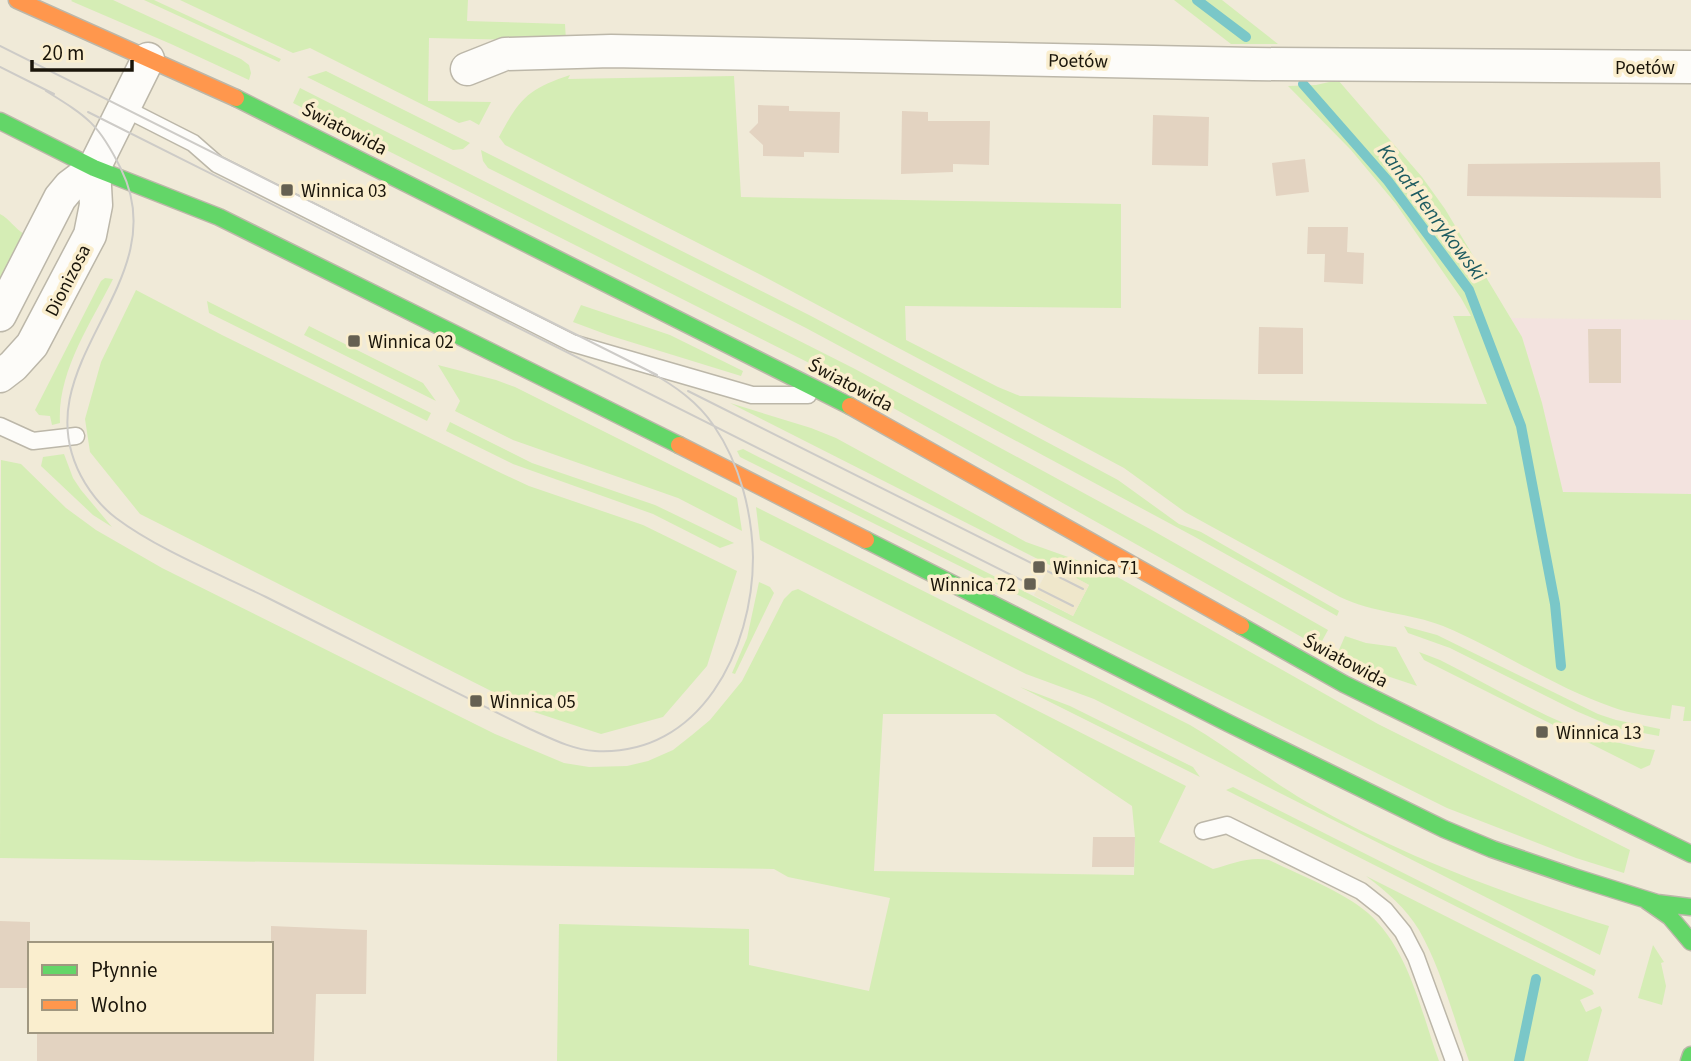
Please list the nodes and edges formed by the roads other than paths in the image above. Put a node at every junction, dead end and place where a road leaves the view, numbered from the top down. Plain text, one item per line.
1 (17, 0) edge
2 (148, 59) junction
3 (1691, 67) edge
4 (467, 69) dead end
5 (124, 108) junction
6 (0, 121) edge
7 (94, 167) junction
8 (0, 315) edge
9 (0, 376) edge
10 (830, 395) junction
11 (0, 426) edge
12 (76, 436) dead end
13 (1203, 831) dead end
14 (1651, 834) junction
15 (1691, 839) edge
16 (1691, 854) edge
17 (1632, 895) junction
18 (1691, 908) edge
19 (1691, 942) edge
20 (1691, 1055) edge
21 (1454, 1061) edge
22 (1689, 1061) edge

1 - 2 street, Światowida
2 - 5 street, Dionizosa
2 - 10 street, Światowida
3 - 4 street, Poetów
5 - 7 street, Dionizosa
5 - 10 lane
6 - 7 street
7 - 8 street, Dionizosa
7 - 9 street, Dionizosa
7 - 17 street
10 - 14 street, Światowida
11 - 12 lane
13 - 21 lane
14 - 15 street, Światowida
14 - 16 street, Światowida
17 - 18 street
17 - 19 street
20 - 22 street

